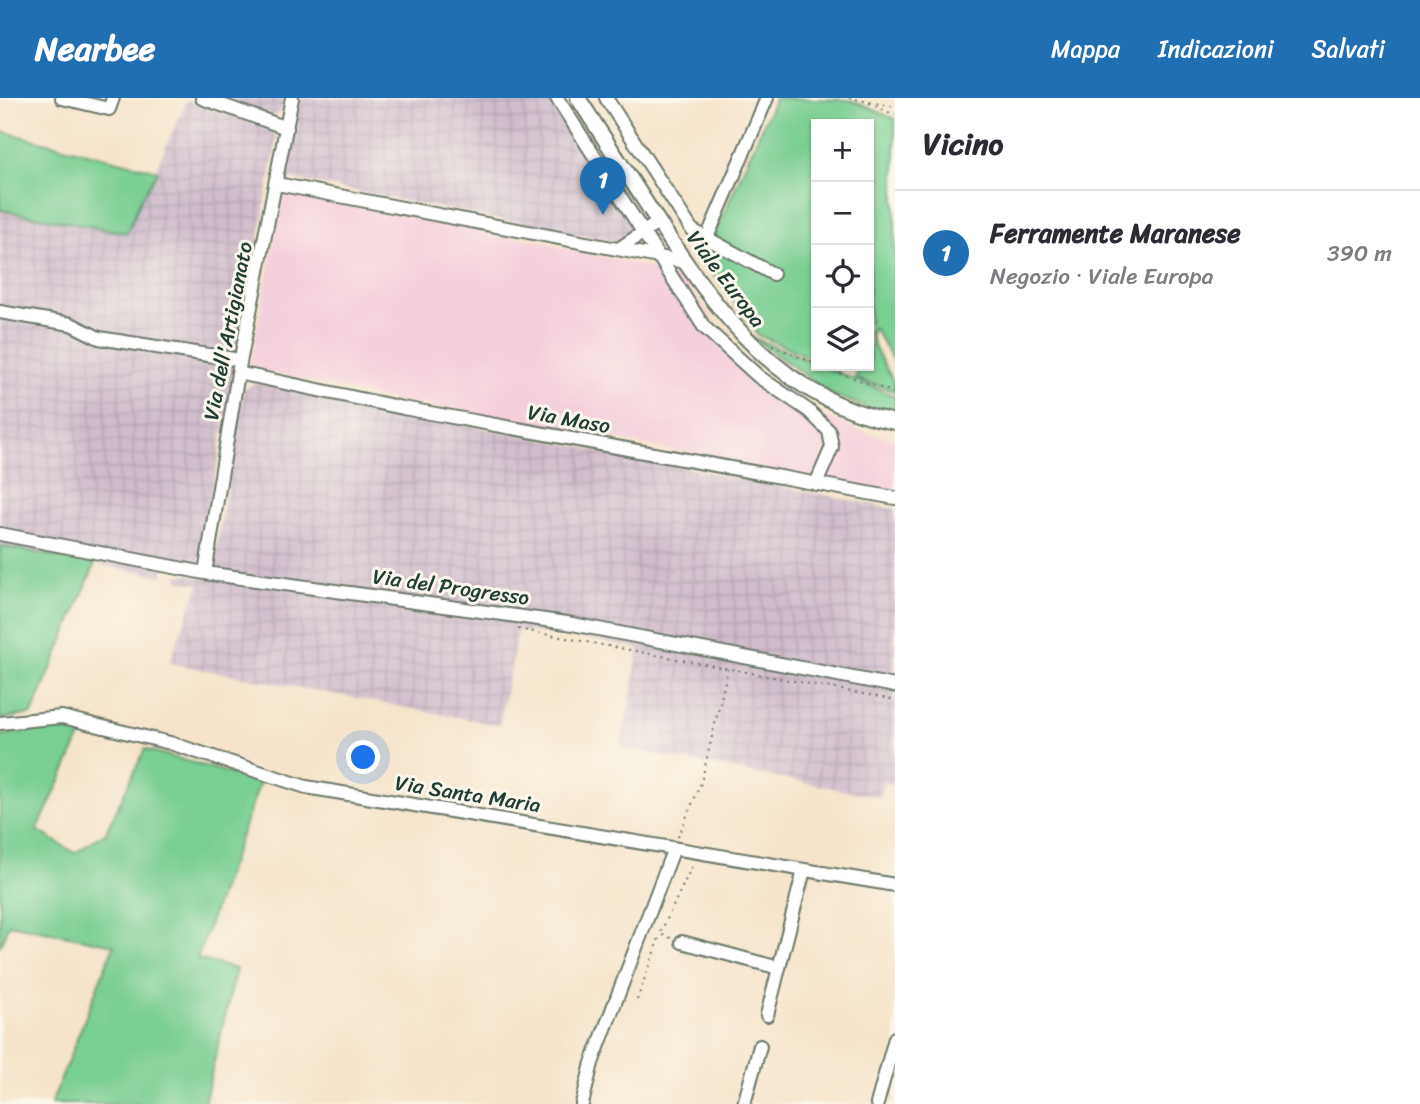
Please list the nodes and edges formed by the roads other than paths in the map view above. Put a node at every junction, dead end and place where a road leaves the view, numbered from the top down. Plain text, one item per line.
1 (62, 98) edge
2 (113, 98) edge
3 (202, 98) edge
4 (292, 98) edge
5 (557, 98) edge
6 (578, 98) edge
7 (606, 98) edge
8 (767, 98) edge
9 (287, 128) junction
10 (277, 184) junction
11 (659, 222) junction
12 (645, 232) junction
13 (706, 240) junction
14 (620, 248) junction
15 (660, 257) junction
16 (685, 262) junction
17 (773, 274) dead end
18 (0, 312) edge
19 (239, 366) junction
20 (895, 422) edge
21 (816, 484) junction
22 (895, 498) edge
23 (0, 534) edge
24 (205, 573) junction
25 (895, 687) edge
26 (0, 723) edge
27 (674, 848) junction
28 (804, 870) junction
29 (895, 885) edge
30 (682, 942) road end
31 (779, 968) junction
32 (767, 1015) dead end
33 (895, 1038) edge
34 (760, 1046) dead end
35 (582, 1104) edge
36 (744, 1104) edge
37 (877, 1104) edge

1 - 2 street
3 - 9 street
4 - 9 street, Via dell'Artigianato
5 - 12 street
6 - 11 main road, Viale Europa
7 - 13 street
8 - 13 street
9 - 10 street, Via dell'Artigianato
10 - 14 street
10 - 19 street, Via dell'Artigianato
11 - 12 street
11 - 16 main road, Viale Europa
12 - 14 street
12 - 15 street
13 - 17 street
14 - 15 street
15 - 16 street
15 - 21 street
16 - 20 main road, Viale Europa
18 - 19 street
19 - 21 street, Via Maso
19 - 24 street, Via dell'Artigianato
21 - 22 street, Via Maso
23 - 24 street, Via del Progresso
24 - 25 street, Via del Progresso
26 - 27 street, Via Santa Maria
27 - 28 street, Via Santa Maria
27 - 35 street
28 - 29 street, Via Santa Maria
28 - 31 street
30 - 31 street
31 - 32 street
33 - 37 street
34 - 36 street

